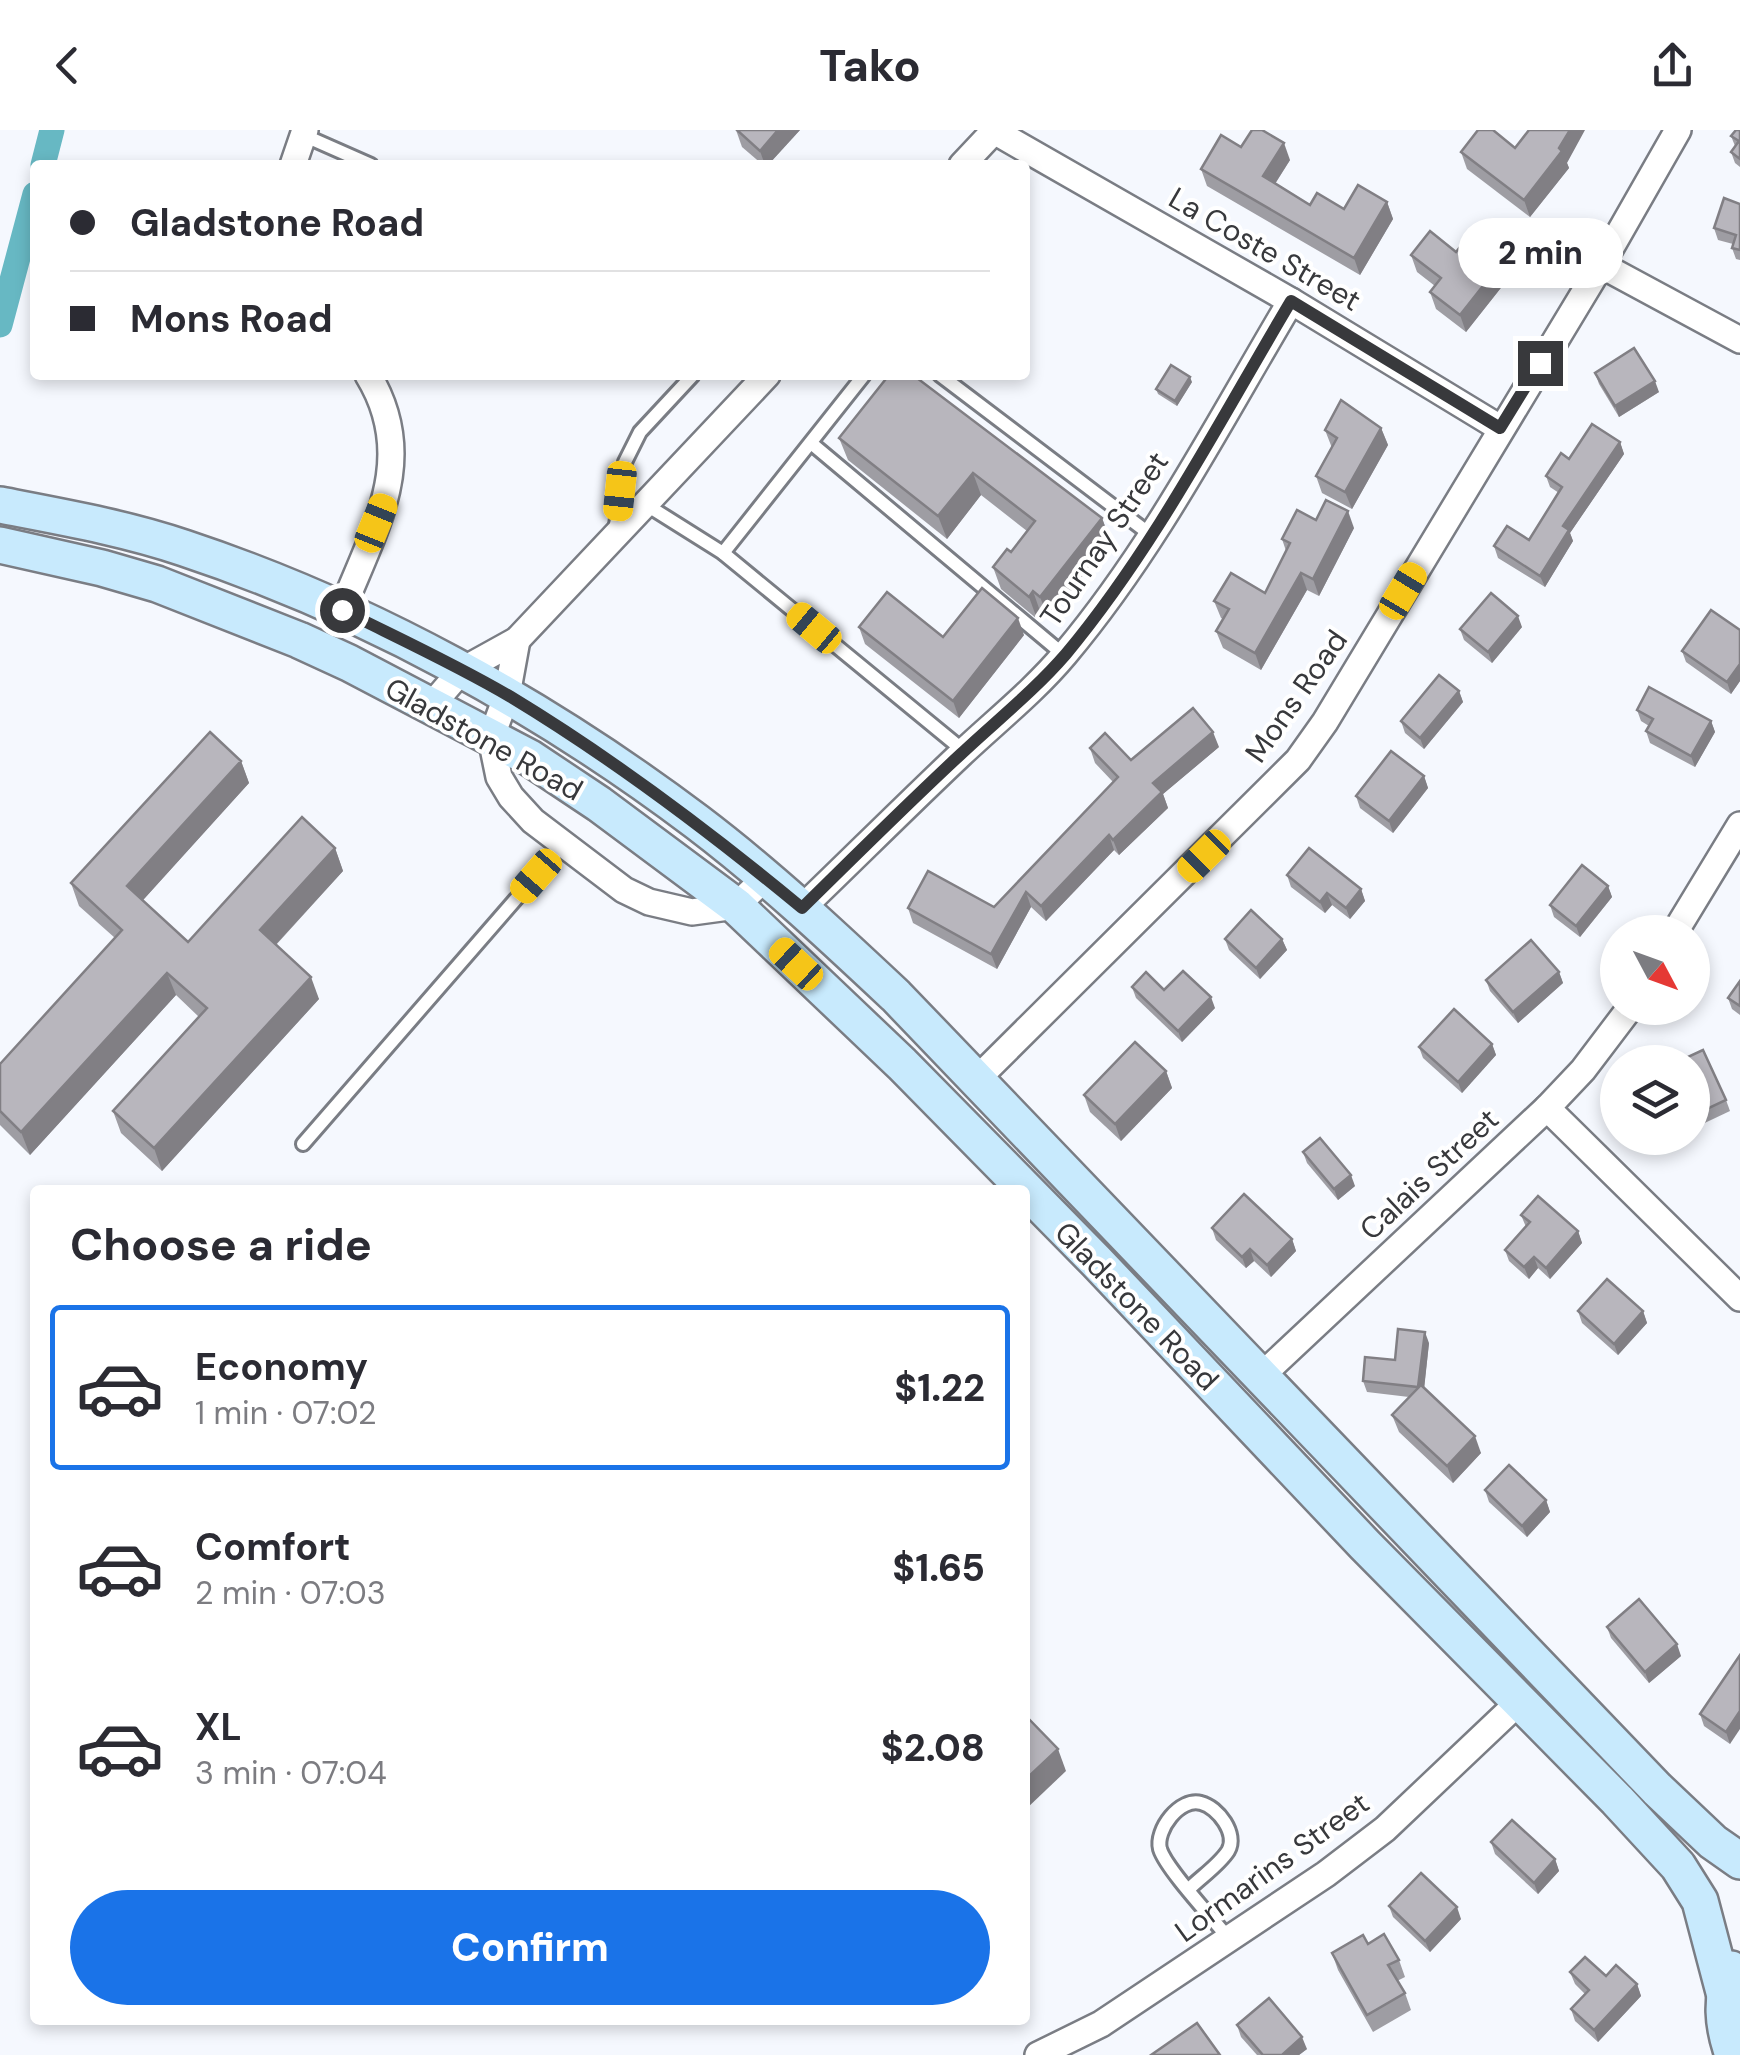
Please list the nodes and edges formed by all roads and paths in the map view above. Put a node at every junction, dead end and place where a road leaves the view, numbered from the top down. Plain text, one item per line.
1 (995, 130) edge
2 (1678, 130) edge
3 (304, 133) edge
4 (296, 160) edge
5 (361, 160) edge
6 (967, 160) edge
7 (1601, 265) junction
8 (1291, 301) junction
9 (1740, 340) edge
10 (371, 380) edge
11 (688, 380) edge
12 (762, 380) edge
13 (860, 380) edge
14 (947, 380) edge
15 (1500, 428) junction
16 (811, 443) junction
17 (646, 504) junction
18 (0, 505) edge
19 (615, 536) junction
20 (1151, 536) junction
21 (0, 545) edge
22 (724, 553) junction
23 (341, 611) junction
24 (299, 640) junction
25 (516, 640) junction
26 (1064, 656) junction
27 (349, 663) junction
28 (461, 671) junction
29 (507, 695) junction
30 (430, 707) junction
31 (491, 738) junction
32 (964, 751) junction
33 (1740, 825) edge
34 (562, 846) junction
35 (766, 878) junction
36 (736, 906) junction
37 (1686, 915) edge
38 (814, 920) junction
39 (796, 964) junction
40 (1617, 1025) edge
41 (952, 1054) junction
42 (922, 1084) junction
43 (988, 1091) junction
44 (1547, 1108) junction
45 (970, 1133) junction
46 (303, 1144) dead end
47 (1020, 1185) edge
48 (1030, 1195) edge
49 (1740, 1298) edge
50 (1259, 1377) junction
51 (1209, 1380) junction
52 (1254, 1428) junction
53 (1524, 1652) junction
54 (1566, 1696) junction
55 (1518, 1700) junction
56 (1740, 1862) edge
57 (1189, 1888) junction
58 (1230, 1940) junction
59 (1740, 1953) edge
60 (1724, 1992) junction
61 (1724, 2046) edge
62 (1038, 2055) edge

1 - 6 street
1 - 8 street, La Coste Street
2 - 7 street, Mons Road
3 - 4 street
3 - 5 lane
7 - 9 street
7 - 15 street, Mons Road
8 - 15 street, La Coste Street
8 - 20 street, Tournay Street
10 - 23 street
11 - 19 lane
12 - 17 street
13 - 16 lane
14 - 20 lane
15 - 43 street, Mons Road
16 - 22 lane
16 - 26 lane
17 - 19 street
17 - 22 lane
18 - 23 street, Gladstone Road
19 - 25 street
20 - 26 street, Tournay Street
21 - 24 street, Gladstone Road
22 - 32 lane
23 - 24 street
23 - 27 street
23 - 28 street, Gladstone Road
24 - 27 street, Gladstone Road
25 - 28 street
25 - 29 street
26 - 32 street, Tournay Street
27 - 30 street, Gladstone Road
28 - 29 street, Gladstone Road
28 - 30 street
29 - 31 street
29 - 35 street, Gladstone Road
30 - 31 street, Gladstone Road
31 - 34 street
31 - 36 street, Gladstone Road
32 - 38 street, Tournay Street
33 - 37 street
34 - 36 street
34 - 46 lane
35 - 36 street
35 - 38 street, Gladstone Road
36 - 39 street, Gladstone Road
38 - 39 street
38 - 41 street, Gladstone Road
39 - 42 street, Gladstone Road
40 - 44 street, Calais Street
41 - 42 street
41 - 43 street, Gladstone Road
42 - 45 street, Gladstone Road
43 - 45 street
43 - 50 street, Gladstone Road
44 - 49 street
44 - 50 street, Calais Street
45 - 47 street, Gladstone Road
48 - 51 street, Gladstone Road
50 - 51 street
50 - 52 street
50 - 53 street, Gladstone Road
51 - 52 street, Gladstone Road
52 - 55 street, Gladstone Road
53 - 54 street, Gladstone Road
53 - 55 street
54 - 55 street
54 - 56 street, Gladstone Road
55 - 58 street, Lormarins Street
55 - 60 street, Gladstone Road
57 - 57 lane
57 - 58 lane
58 - 62 street, Lormarins Street
59 - 60 street
60 - 61 street

